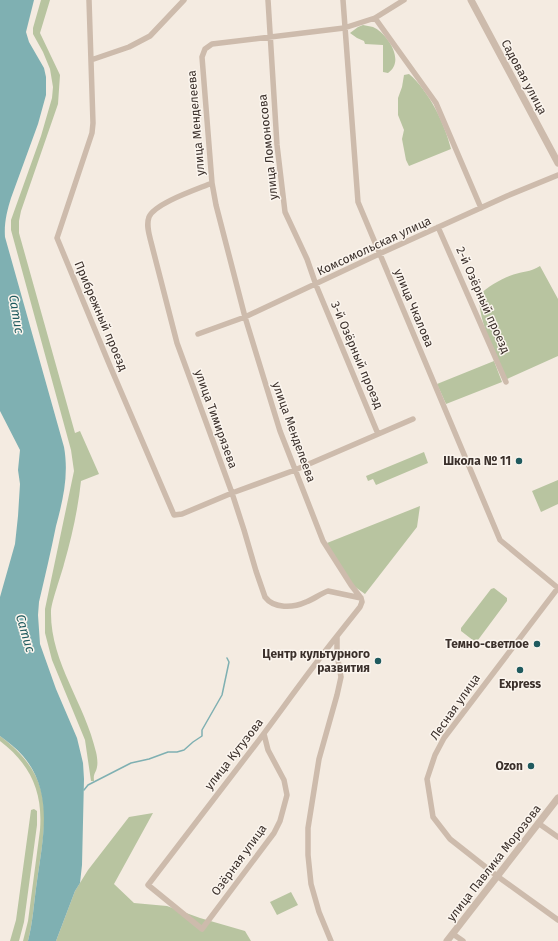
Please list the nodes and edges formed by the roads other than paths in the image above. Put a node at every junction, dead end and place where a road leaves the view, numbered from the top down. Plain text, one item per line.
1 (89, 0) edge
2 (184, 0) edge
3 (268, 0) edge
4 (343, 0) edge
5 (404, 0) edge
6 (471, 0) edge
7 (376, 18) junction
8 (344, 28) junction
9 (270, 36) junction
10 (91, 60) junction
11 (558, 163) edge
12 (558, 175) edge
13 (212, 183) junction
14 (481, 208) junction
15 (438, 227) junction
16 (379, 254) junction
17 (316, 285) junction
18 (245, 318) junction
19 (198, 334) dead end
20 (506, 382) dead end
21 (413, 419) dead end
22 (378, 434) junction
23 (295, 470) junction
24 (232, 493) junction
25 (558, 588) edge
26 (361, 598) junction
27 (338, 636) junction
28 (264, 734) junction
29 (558, 798) edge
30 (538, 823) junction
31 (558, 837) edge
32 (497, 876) junction
33 (558, 920) edge
34 (202, 929) joint
35 (453, 934) junction
36 (331, 941) edge
37 (447, 941) edge
38 (463, 941) edge

1 - 10 street, Прибрежный проезд
2 - 10 street
3 - 9 street, улица Ломоносова
4 - 8 street, улица Чкалова
5 - 7 street, улица Менделеева
6 - 11 street, Садовая улица
7 - 8 street, улица Менделеева
7 - 14 street
8 - 9 street, улица Менделеева
8 - 16 street, улица Чкалова
9 - 13 street, улица Менделеева
9 - 17 street, улица Ломоносова
10 - 24 street, Прибрежный проезд
12 - 14 street, Комсомольская улица
13 - 18 street, улица Менделеева
13 - 24 street, улица Тимирязева
14 - 15 street, Комсомольская улица
15 - 16 street, Комсомольская улица
15 - 20 street, 2-й Озёрный проезд
16 - 17 street, Комсомольская улица
16 - 25 street, улица Чкалова
17 - 18 street, Комсомольская улица
17 - 22 street, 3-й Озёрный проезд
18 - 19 street, Комсомольская улица
18 - 23 street, улица Менделеева
21 - 22 street
22 - 23 street
23 - 24 street
23 - 26 street, улица Менделеева
24 - 26 street, улица Тимирязева
25 - 32 street, Лесная улица
26 - 27 street
27 - 28 street, улица Кутузова
27 - 36 street
28 - 34 street, Озёрная улица
28 - 34 street, улица Кутузова
29 - 30 street, улица Павлика Морозова
30 - 31 street
30 - 32 street, улица Павлика Морозова
32 - 33 street, Лесная улица
32 - 35 street, улица Павлика Морозова
35 - 37 street, улица Павлика Морозова
35 - 38 street

